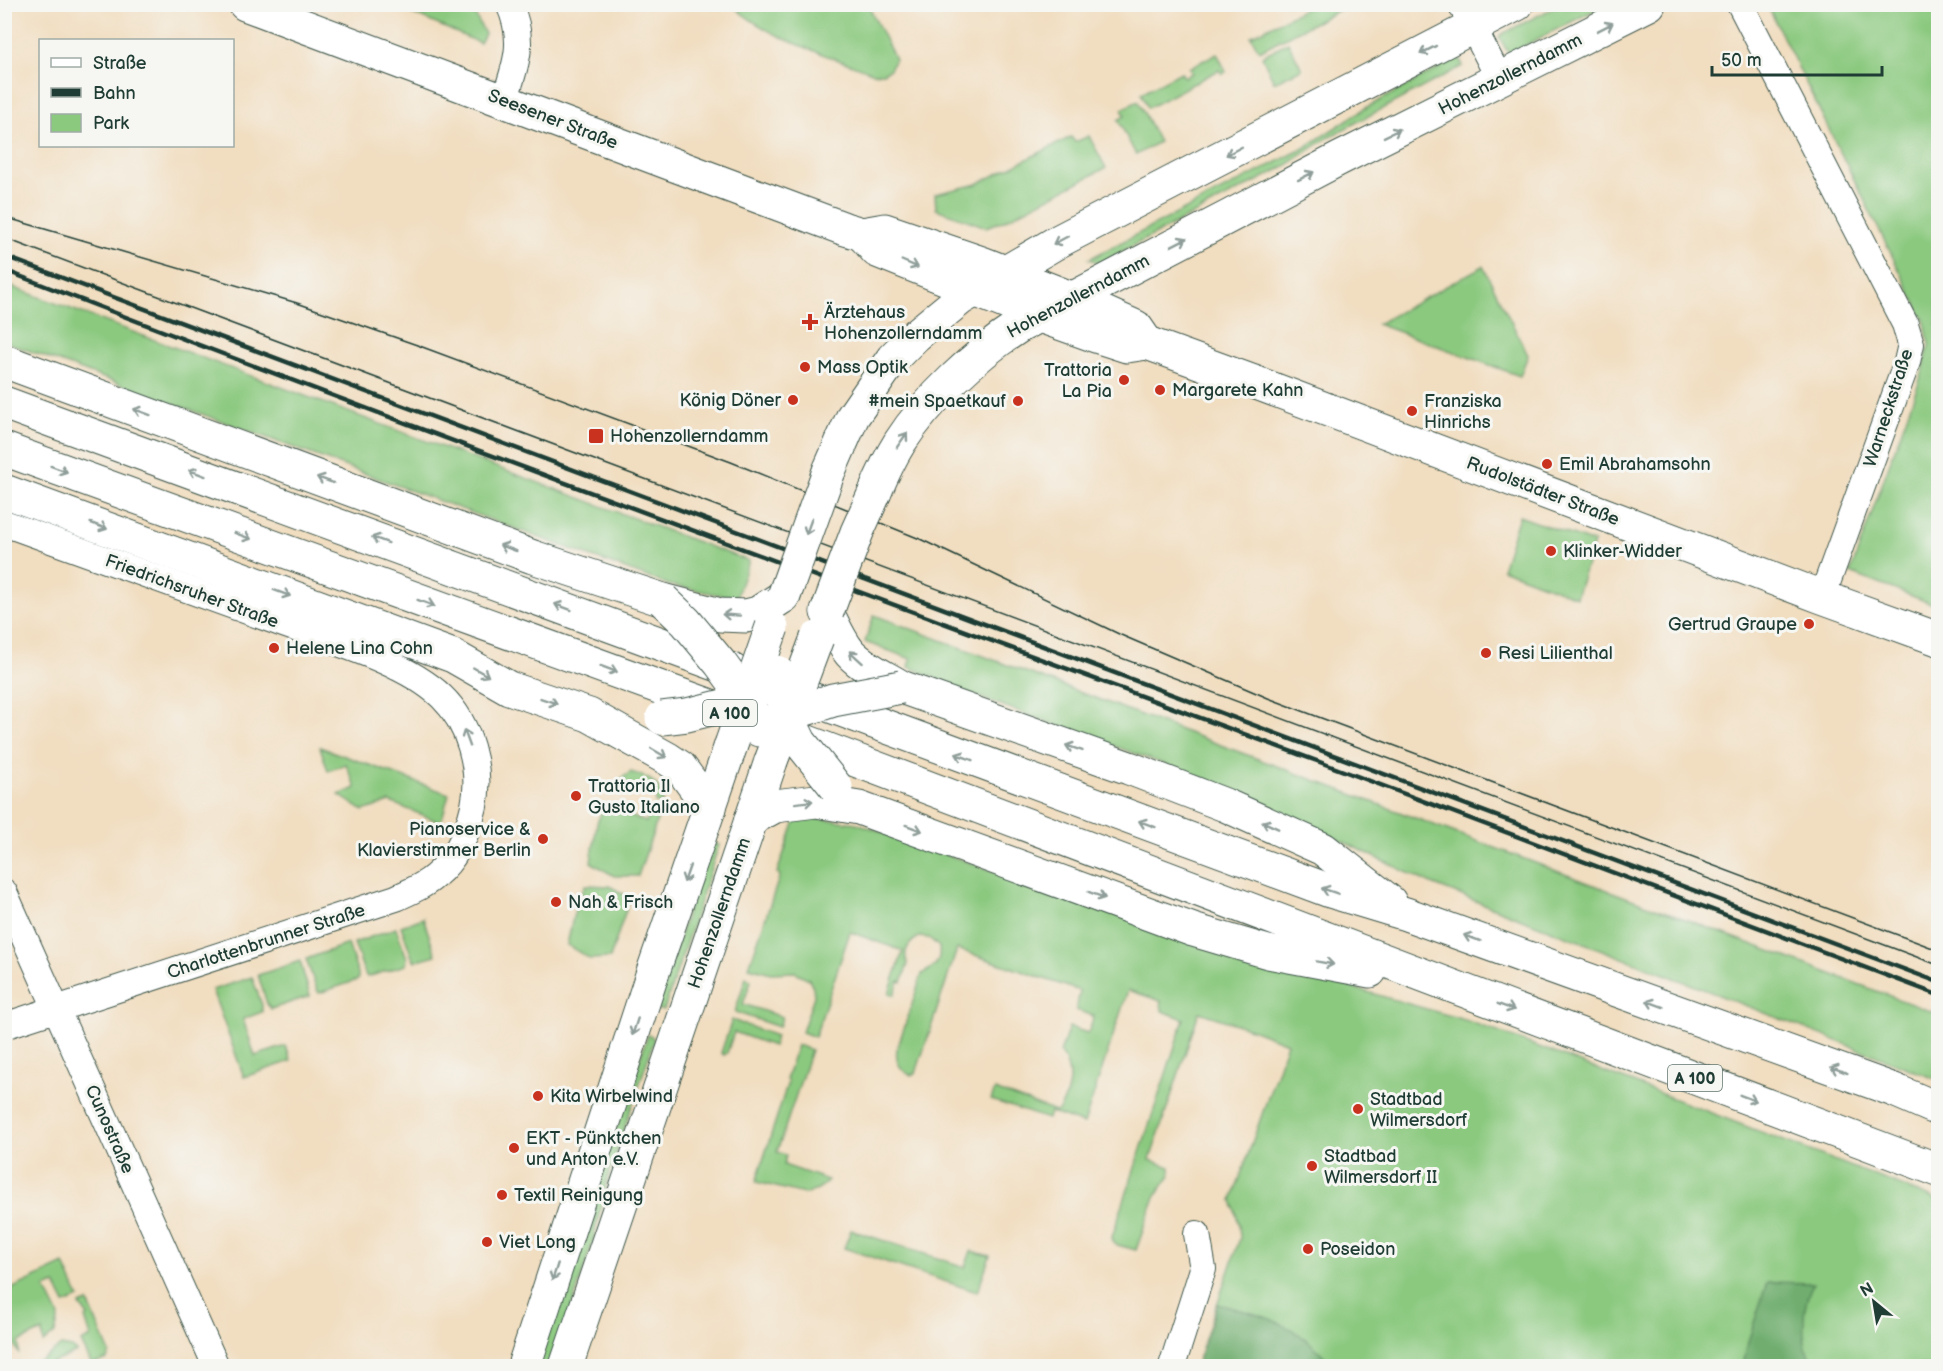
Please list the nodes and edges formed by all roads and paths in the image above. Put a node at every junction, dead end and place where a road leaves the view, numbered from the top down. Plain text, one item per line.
1 (244, 4) edge
2 (509, 4) edge
3 (1517, 4) edge
4 (1649, 4) edge
5 (1740, 4) edge
6 (1466, 16) edge
7 (1500, 80) junction
8 (504, 101) junction
9 (862, 234) junction
10 (1005, 272) junction
11 (974, 291) junction
12 (1071, 298) junction
13 (1037, 315) junction
14 (1147, 343) junction
15 (4, 362) edge
16 (4, 403) edge
17 (4, 449) edge
18 (4, 491) edge
19 (4, 523) edge
20 (784, 596) junction
21 (1821, 597) junction
22 (663, 600) junction
23 (822, 625) junction
24 (772, 627) junction
25 (1938, 639) edge
26 (777, 672) junction
27 (901, 687) junction
28 (747, 700) junction
29 (589, 715) junction
30 (787, 715) junction
31 (745, 738) junction
32 (771, 762) junction
33 (476, 795) joint
34 (848, 798) junction
35 (710, 808) junction
36 (751, 819) junction
37 (4, 892) edge
38 (1406, 914) junction
39 (1452, 986) junction
40 (56, 1009) junction
41 (4, 1026) edge
42 (1938, 1109) edge
43 (1938, 1170) edge
44 (1197, 1234) dead end
45 (216, 1366) edge
46 (524, 1366) edge
47 (566, 1366) edge
48 (1172, 1366) edge

1 - 8 main road, Seesener Straße
2 - 8 street
3 - 6 main road
7 -> 4 main road, Hohenzollerndamm
5 - 21 street, Warneckstraße
6 - 7 street
6 -> 10 main road
12 -> 7 main road, Hohenzollerndamm
8 - 9 main road, Seesener Straße
9 - 10 main road, Seesener Straße
9 -> 11 main road, Seesener Straße
10 - 11 main road
10 - 12 main road, Seesener Straße
11 - 13 main road, Rudolstädter Straße
11 -> 20 main road, bridge
12 - 13 main road, Hohenzollerndamm
12 - 14 main road, Rudolstädter Straße
13 - 14 main road, Rudolstädter Straße
23 -> 13 main road, Hohenzollerndamm, bridge
14 - 21 main road, Rudolstädter Straße
22 -> 15 main road
38 -> 16 main road, A 100
17 -> 39 main road, A 100
18 -> 29 main road
33 -> 19 street, Friedrichsruher Straße
20 -> 22 main road
20 - 24 main road
21 - 25 main road, Rudolstädter Straße
22 - 28 main road, bridge
23 - 26 main road
27 -> 23 main road
23 - 30 main road, Hohenzollerndamm, bridge
24 - 26 main road
24 - 28 main road, bridge
26 - 28 main road, bridge
26 - 30 main road, bridge
27 - 30 main road, bridge
38 -> 27 main road
28 - 29 main road, bridge
28 - 31 main road, bridge
29 -> 35 main road
30 - 31 main road, bridge
30 - 32 main road, Hohenzollerndamm, bridge
30 - 34 main road, bridge
31 - 32 main road
31 - 35 main road
32 - 36 main road, Hohenzollerndamm
33 - 40 street, Charlottenbrunner Straße
36 -> 34 main road
34 -> 39 main road
35 -> 46 main road
36 - 47 main road, Hohenzollerndamm
37 - 40 street, Cunostraße
42 -> 38 main road, A 100
39 -> 43 main road, A 100
40 - 41 street, Charlottenbrunner Straße
40 - 45 street, Cunostraße
44 - 48 street

